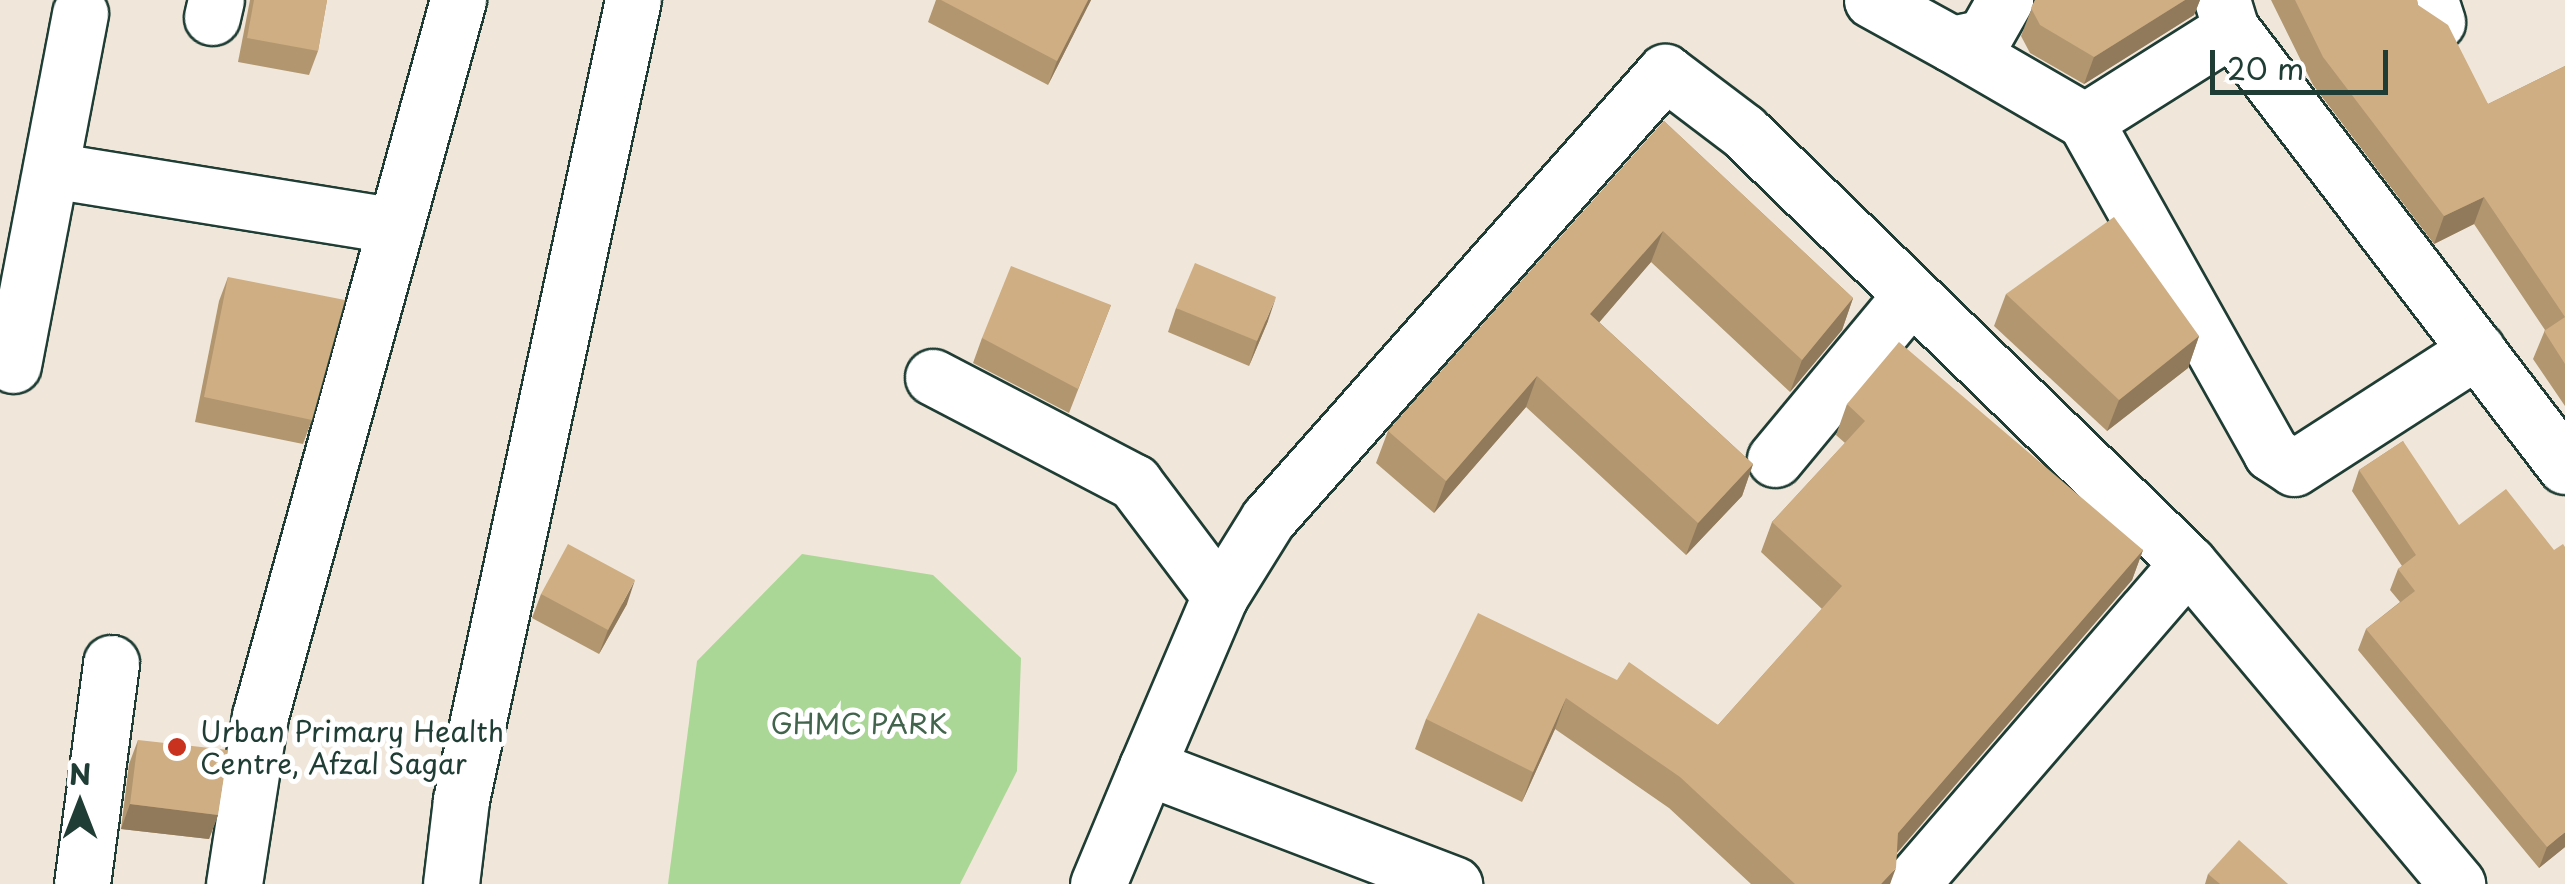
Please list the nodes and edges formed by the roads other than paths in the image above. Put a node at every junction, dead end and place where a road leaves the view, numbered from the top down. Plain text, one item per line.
1 (458, 0) edge
2 (633, 0) edge
3 (1872, 0) edge
4 (2004, 0) edge
5 (80, 13) dead end
6 (2226, 14) edge
7 (1952, 44) junction
8 (2085, 121) junction
9 (51, 170) junction
10 (395, 226) junction
11 (1908, 299) junction
12 (2477, 350) junction
13 (13, 364) dead end
14 (933, 377) dead end
15 (1775, 459) dead end
16 (2565, 466) edge
17 (2188, 563) junction
18 (1220, 596) junction
19 (111, 663) dead end
20 (1147, 767) junction
21 (2434, 874) edge
22 (82, 884) edge
23 (234, 884) edge
24 (451, 884) edge
25 (1098, 884) edge
26 (1454, 884) edge
27 (1911, 884) edge

1 - 10 street
2 - 24 street
3 - 7 street
4 - 7 street
5 - 9 street
6 - 8 street
6 - 12 street
7 - 8 street
8 - 12 street
9 - 10 street
9 - 13 street
10 - 23 street
11 - 15 street
11 - 17 street
11 - 18 street
12 - 16 street
14 - 18 street
17 - 21 street
17 - 27 street
18 - 20 street
19 - 22 street
20 - 25 street
20 - 26 street

